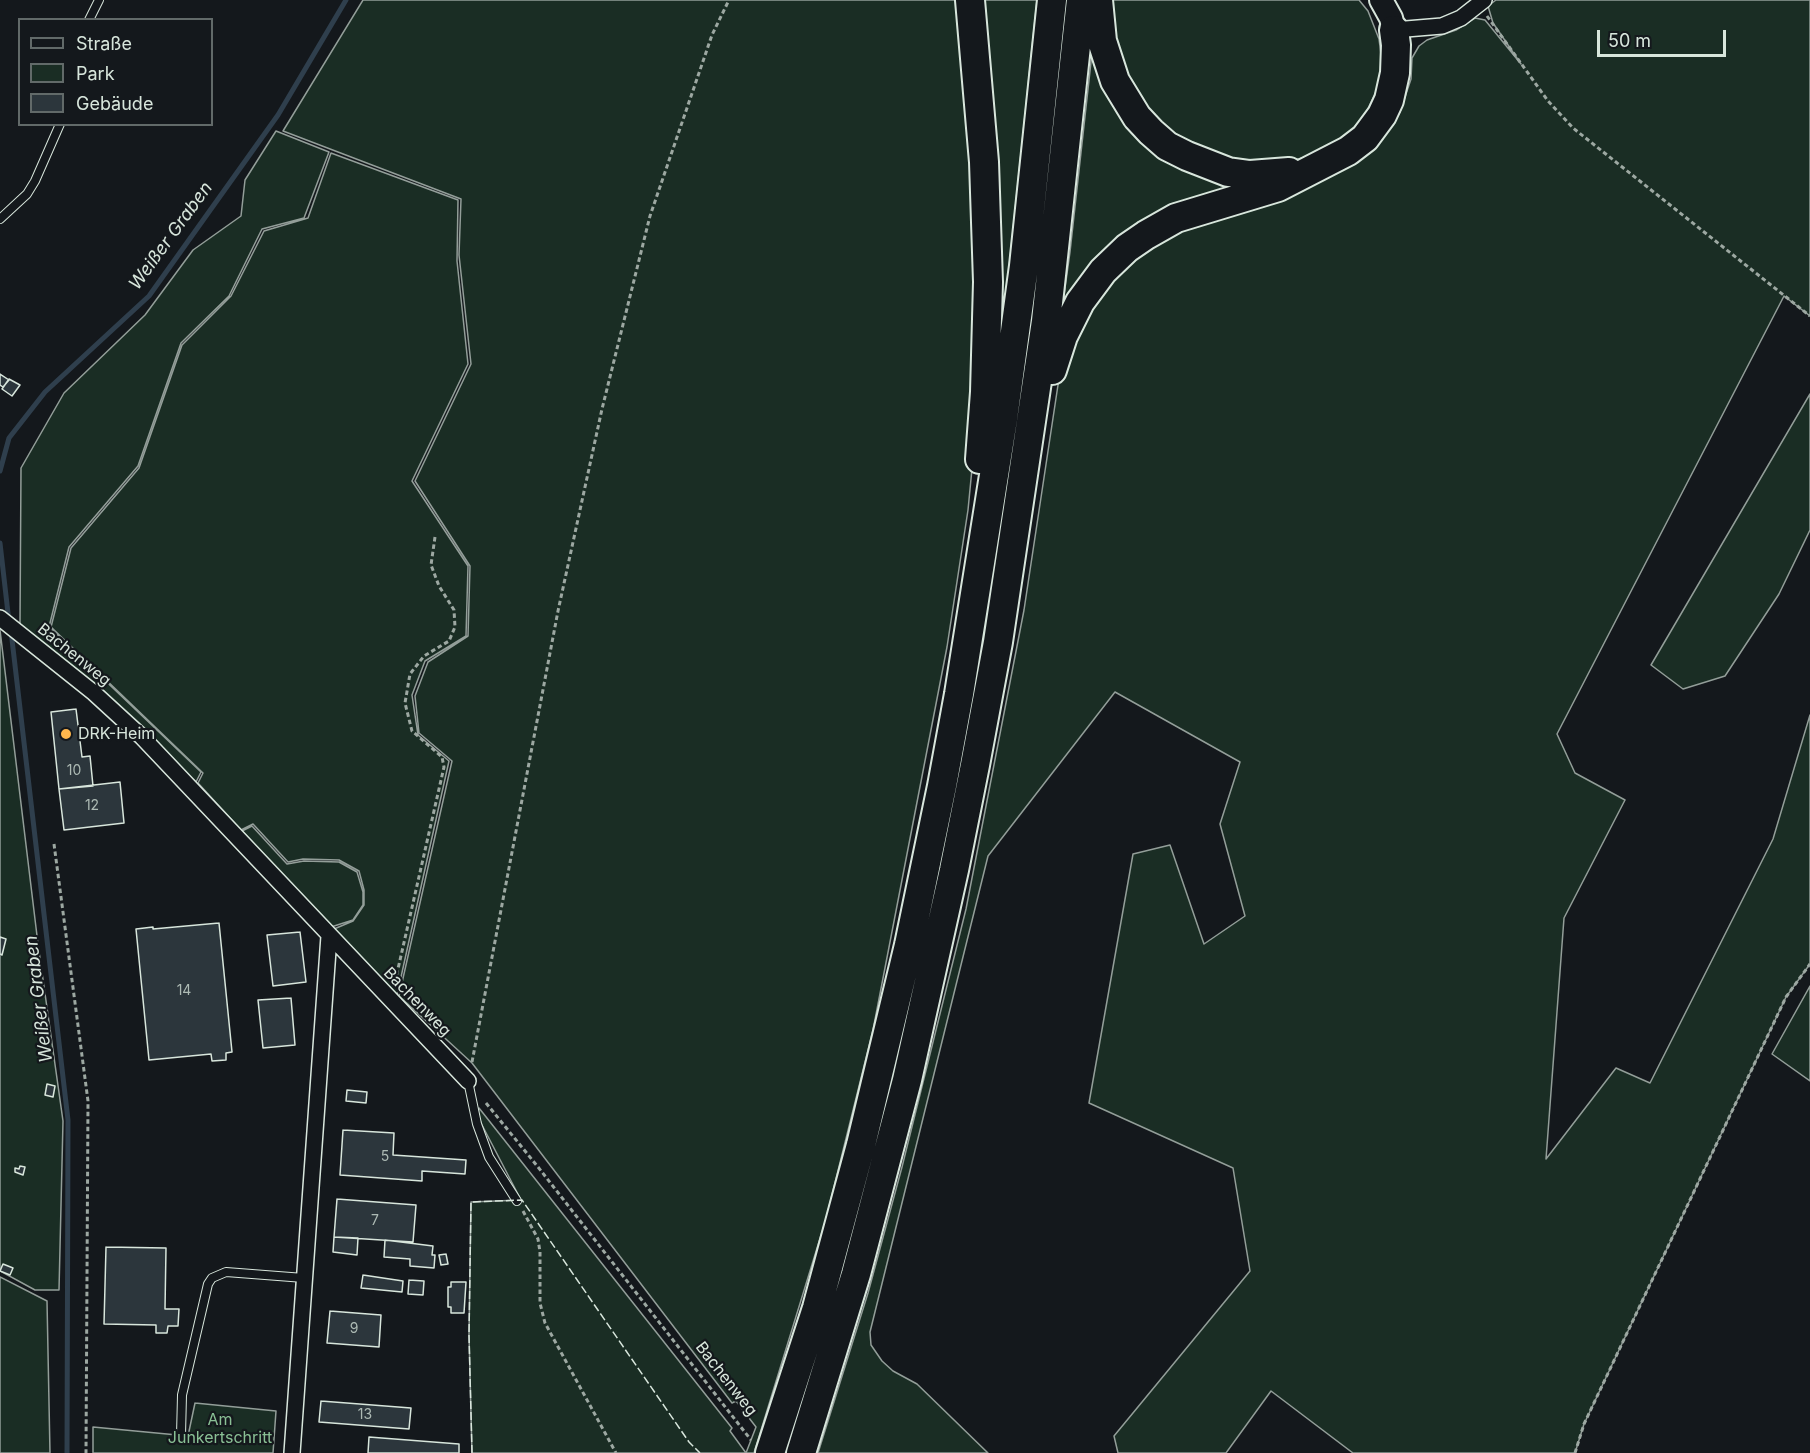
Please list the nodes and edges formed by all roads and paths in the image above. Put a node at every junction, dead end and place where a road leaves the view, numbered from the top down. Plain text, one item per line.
1 (99, 0) edge
2 (729, 0) edge
3 (970, 0) edge
4 (1052, 0) edge
5 (1081, 0) edge
6 (1098, 0) edge
7 (1381, 0) edge
8 (1479, 2) edge
9 (90, 18) edge
10 (1394, 30) junction
11 (59, 126) edge
12 (1309, 170) junction
13 (0, 219) edge
14 (1810, 316) edge
15 (1033, 414) junction
16 (986, 533) junction
17 (435, 537) dead end
18 (0, 618) edge
19 (54, 844) dead end
20 (329, 936) junction
21 (1810, 964) edge
22 (389, 998) junction
23 (468, 1081) junction
24 (517, 1200) joint
25 (304, 1278) junction
26 (181, 1435) dead end
27 (763, 1449) edge
28 (86, 1453) edge
29 (292, 1453) edge
30 (616, 1453) edge
31 (801, 1453) edge
32 (1575, 1453) edge

1 - 9 lane
2 - 23 path
3 - 16 highway
4 - 16 highway
5 - 15 highway
6 - 12 highway
7 - 10 main road
8 - 10 street
8 - 14 path
10 - 12 highway
11 - 13 lane
12 - 15 highway
15 - 31 highway
16 - 27 highway
17 - 22 path
18 - 20 street, Bachenweg
19 - 28 path
20 - 22 street, Bachenweg
20 - 25 street
21 - 32 path
22 - 23 street, Bachenweg
23 - 24 lane
23 - 27 path, Bachenweg
24 - 30 path
25 - 26 lane
25 - 29 street

